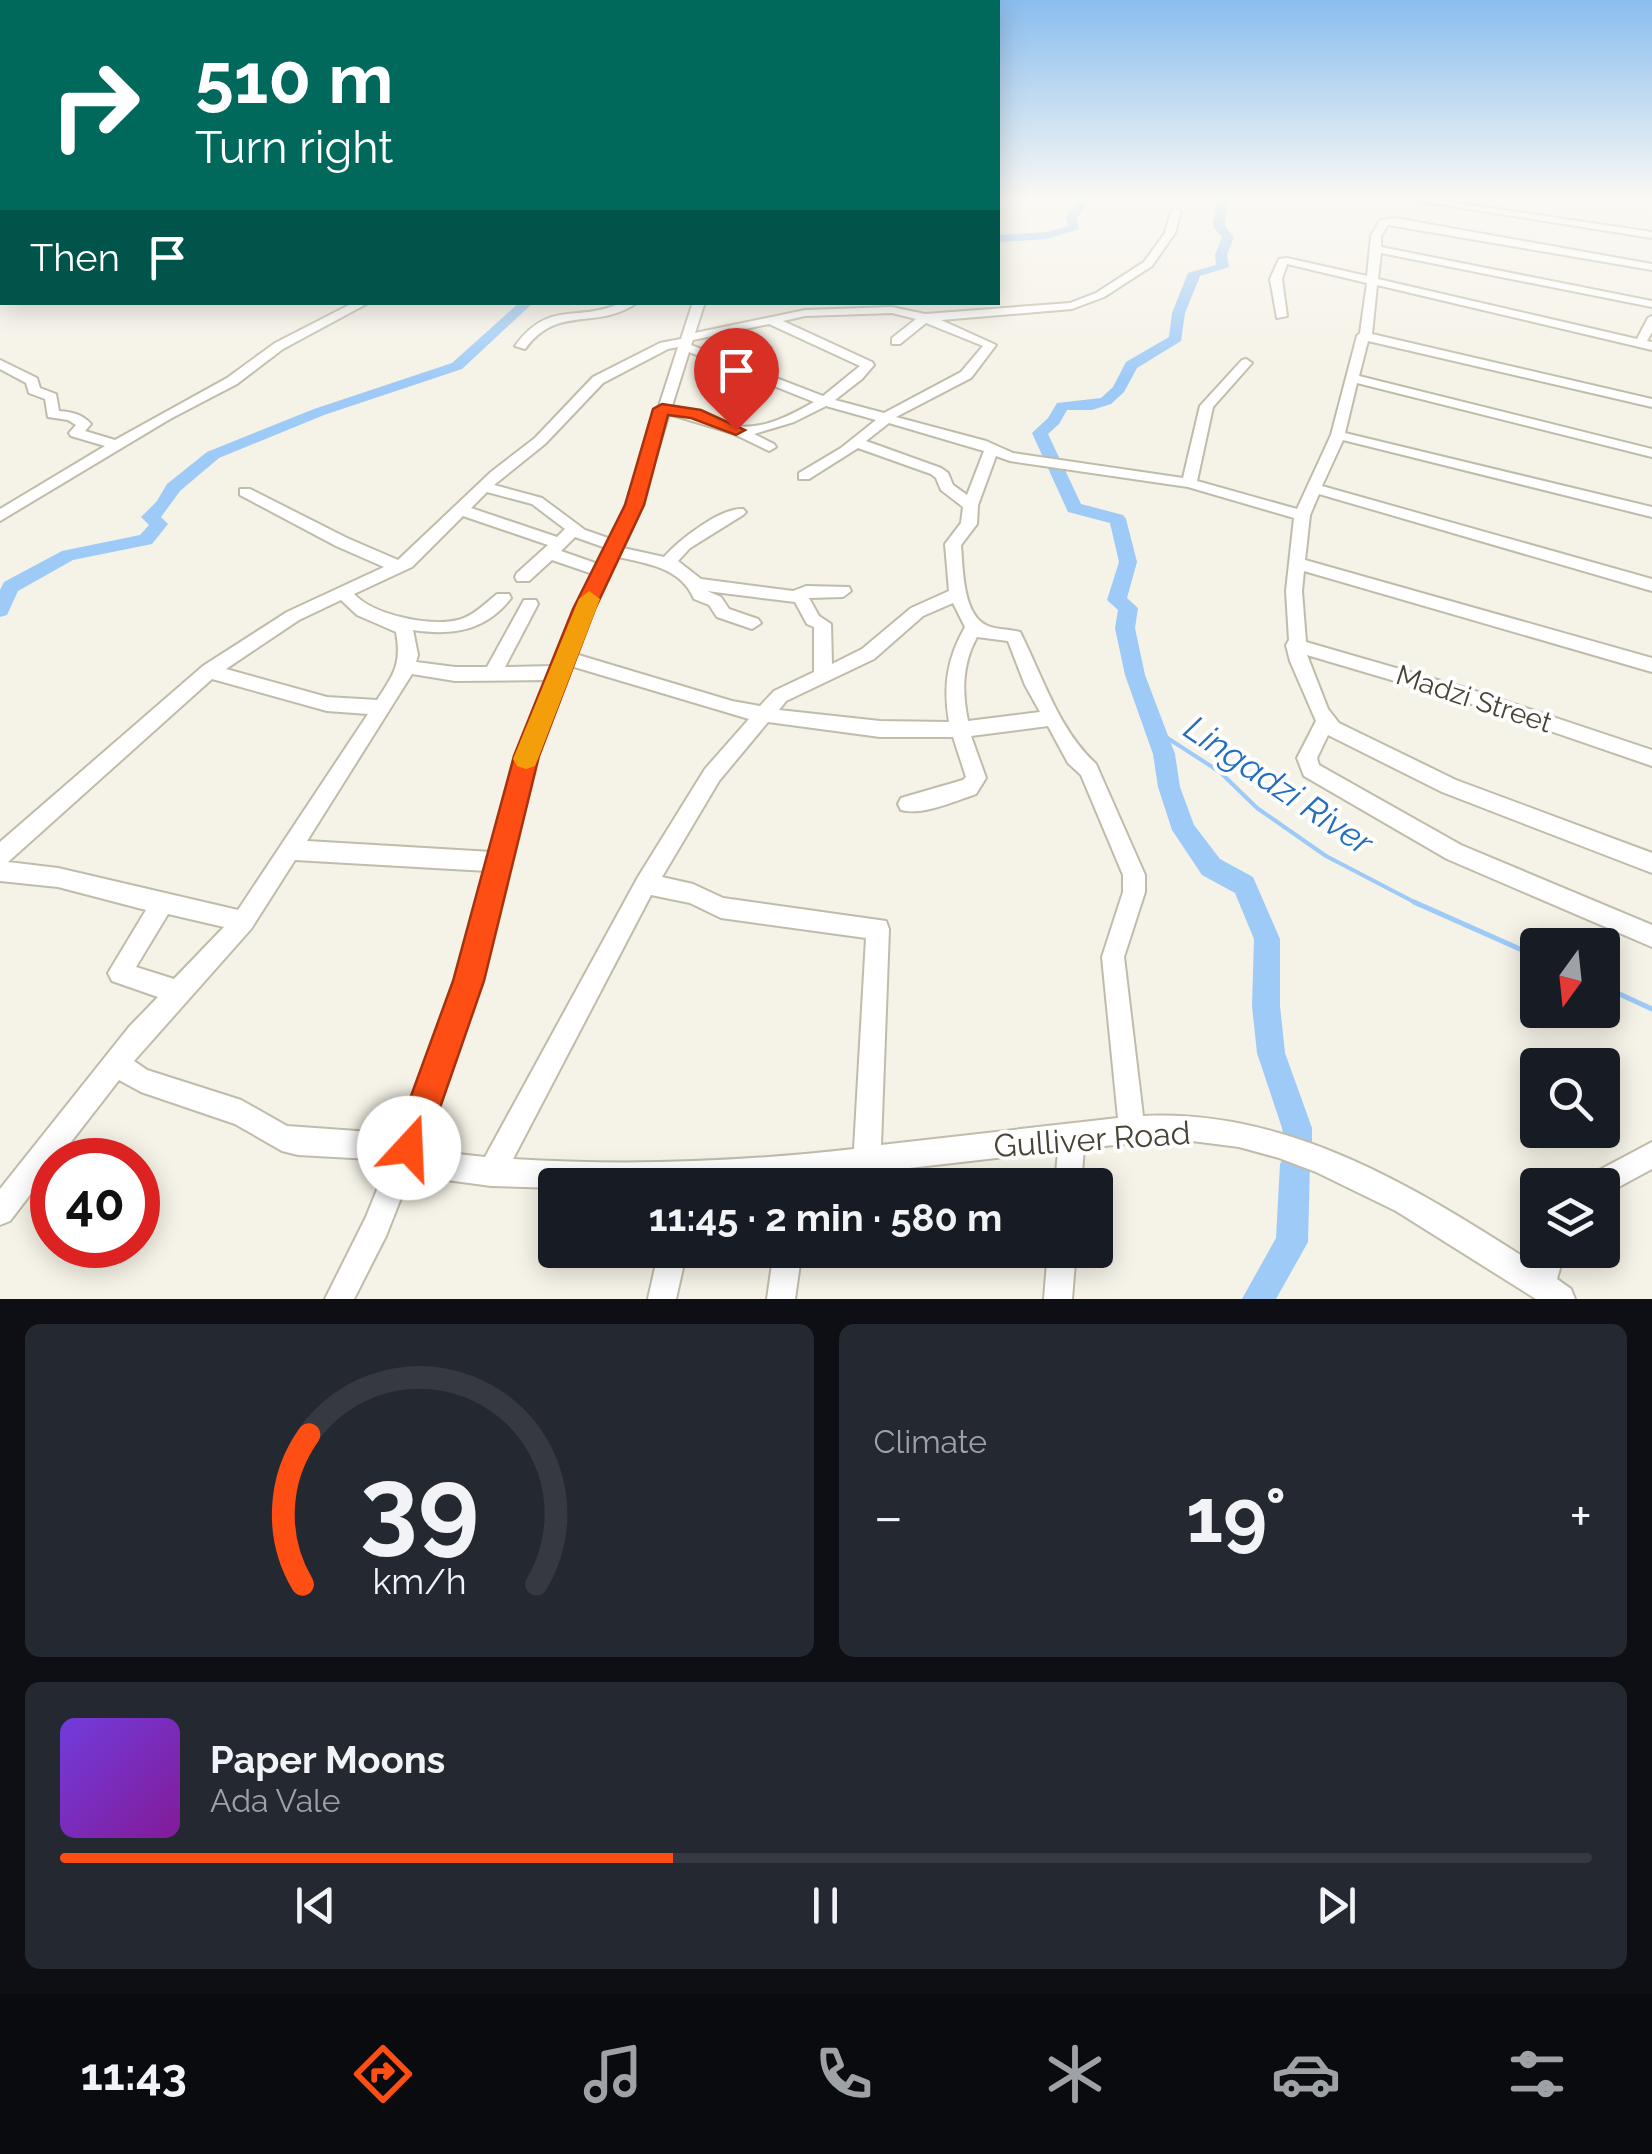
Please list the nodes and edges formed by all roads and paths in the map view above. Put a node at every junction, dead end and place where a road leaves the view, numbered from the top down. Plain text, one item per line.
1 (1151, 260) edge
2 (1375, 260) edge
3 (1429, 260) edge
4 (1611, 260) edge
5 (1652, 267) edge
6 (1374, 284) junction
7 (1652, 304) edge
8 (358, 305) edge
9 (625, 305) edge
10 (698, 305) edge
11 (933, 305) edge
12 (944, 315) junction
13 (1281, 316) dead end
14 (925, 318) junction
15 (768, 319) junction
16 (1652, 320) edge
17 (1366, 335) junction
18 (896, 341) dead end
19 (685, 342) junction
20 (1646, 344) edge
21 (521, 346) dead end
22 (0, 364) edge
23 (1246, 364) dead end
24 (1354, 380) junction
25 (824, 402) junction
26 (1652, 403) edge
27 (662, 409) junction
28 (884, 420) junction
29 (736, 430) junction
30 (1338, 435) junction
31 (858, 443) junction
32 (116, 445) junction
33 (768, 447) dead end
34 (992, 449) junction
35 (1652, 453) edge
36 (804, 476) dead end
37 (1189, 483) junction
38 (484, 487) junction
39 (1313, 488) junction
40 (245, 492) dead end
41 (971, 505) junction
42 (462, 510) junction
43 (738, 512) dead end
44 (1652, 512) edge
45 (1302, 515) junction
46 (0, 516) edge
47 (578, 531) junction
48 (554, 548) junction
49 (614, 548) junction
50 (668, 563) junction
51 (1300, 564) junction
52 (400, 566) junction
53 (603, 572) junction
54 (523, 577) dead end
55 (697, 584) junction
56 (1652, 585) edge
57 (843, 591) dead end
58 (344, 592) junction
59 (956, 594) junction
60 (800, 596) junction
61 (503, 598) dead end
62 (530, 604) dead end
63 (393, 621) junction
64 (752, 623) dead end
65 (980, 630) junction
66 (1296, 645) junction
67 (1652, 664) edge
68 (560, 665) junction
69 (407, 667) junction
70 (209, 671) junction
71 (492, 674) junction
72 (823, 676) junction
73 (382, 708) junction
74 (766, 715) junction
75 (1054, 718) junction
76 (1325, 722) junction
77 (960, 730) junction
78 (1652, 758) edge
79 (908, 804) dead end
80 (292, 850) junction
81 (0, 855) edge
82 (500, 862) junction
83 (1652, 863) edge
84 (0, 871) edge
85 (646, 884) junction
86 (163, 902) junction
87 (243, 922) junction
88 (1652, 936) edge
89 (177, 992) junction
90 (117, 1065) junction
91 (1132, 1129) junction
92 (1072, 1137) junction
93 (406, 1154) junction
94 (1652, 1155) edge
95 (867, 1160) junction
96 (834, 1168) edge
97 (1069, 1168) edge
98 (491, 1173) junction
99 (1620, 1173) edge
100 (538, 1175) edge
101 (0, 1212) edge
102 (670, 1268) edge
103 (785, 1268) edge
104 (1061, 1268) edge
105 (1551, 1292) edge
106 (339, 1299) edge
107 (662, 1299) edge
108 (781, 1299) edge
109 (1058, 1299) edge

1 - 12 street
2 - 6 street
3 - 7 street
4 - 5 street
6 - 13 street
6 - 17 street
6 - 20 street
8 - 32 street
9 - 21 street
10 - 19 street
11 - 12 street
12 - 14 street
14 - 15 street
14 - 18 street
14 - 28 street
15 - 19 street
15 - 25 street
16 - 20 street
17 - 24 street
17 - 26 street
19 - 25 street
19 - 27 street
19 - 38 street
22 - 32 street
23 - 37 street
24 - 30 street
24 - 35 street
25 - 28 street
25 - 29 street
27 - 29 street
27 - 49 street
28 - 31 street
28 - 34 street
29 - 33 street
30 - 39 street
30 - 44 street
31 - 36 street
31 - 41 street
32 - 46 street
34 - 37 street
34 - 41 street
37 - 45 street
38 - 42 street
38 - 47 street
39 - 45 street
39 - 56 street
40 - 52 street
41 - 59 street
42 - 48 street
42 - 52 street
43 - 50 street
45 - 51 street
47 - 48 street
47 - 49 street
48 - 53 street
48 - 54 street
49 - 50 street
49 - 53 street
50 - 55 street
51 - 66 street
51 - 67 street
52 - 58 street
53 - 68 street
55 - 60 street
55 - 64 street
57 - 60 street
58 - 63 street
58 - 70 street
59 - 65 street
59 - 72 street
60 - 72 street
61 - 63 street
62 - 71 street
63 - 69 street
65 - 75 street
65 - 77 street
66 - 76 street
66 - 78 street, Madzi Street
68 - 71 street
68 - 74 street
68 - 82 street
69 - 71 street
69 - 73 street
70 - 73 street
70 - 81 street
72 - 74 street
73 - 80 street
74 - 77 street
74 - 85 street
75 - 77 street
75 - 91 street
76 - 83 street
76 - 88 street
77 - 79 street
80 - 82 street
80 - 87 street
82 - 93 street
84 - 86 street
85 - 95 street
85 - 98 street
86 - 87 street
86 - 89 street
87 - 89 street
89 - 90 street
90 - 93 street, Gulliver Road
90 - 101 street
91 - 92 street, Gulliver Road
91 - 105 street, Gulliver Road
92 - 95 street, Gulliver Road
92 - 97 street
93 - 98 street, Gulliver Road
93 - 106 street
94 - 99 street
95 - 96 street, Gulliver Road
98 - 100 street, Gulliver Road
102 - 107 street
103 - 108 street
104 - 109 street

